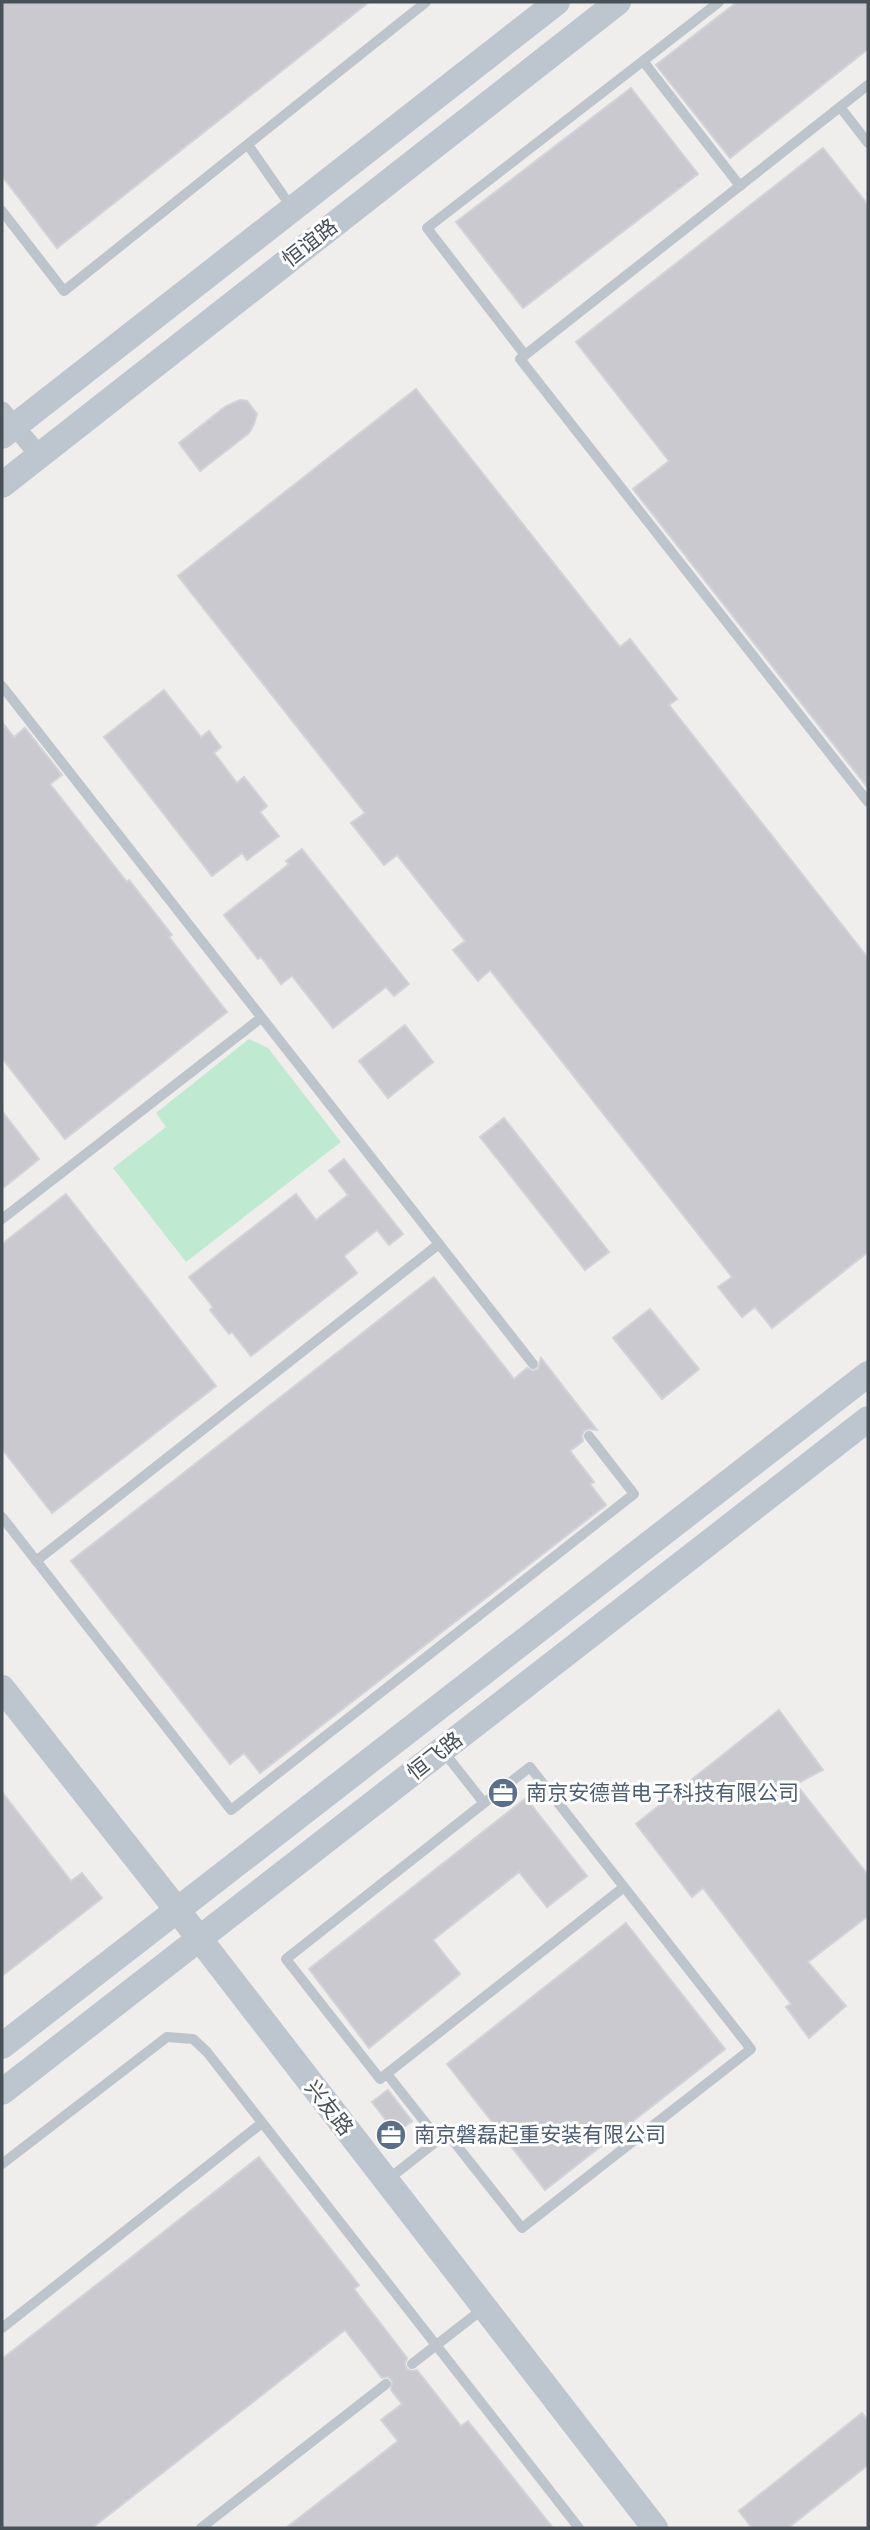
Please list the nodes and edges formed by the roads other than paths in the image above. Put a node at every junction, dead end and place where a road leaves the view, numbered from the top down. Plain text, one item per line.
1 (426, 2) edge
2 (557, 2) edge
3 (618, 2) edge
4 (719, 2) edge
5 (643, 61) junction
6 (868, 85) edge
7 (840, 107) junction
8 (868, 143) edge
9 (248, 145) junction
10 (740, 186) junction
11 (292, 208) junction
12 (2, 211) edge
13 (525, 355) junction
14 (6, 424) edge
15 (39, 455) junction
16 (2, 485) edge
17 (2, 686) edge
18 (868, 802) edge
19 (261, 1018) junction
20 (2, 1219) edge
21 (439, 1244) junction
22 (533, 1364) dead end
23 (868, 1374) edge
24 (868, 1419) edge
25 (589, 1436) dead end
26 (4, 1524) edge
27 (36, 1561) junction
28 (2, 1688) edge
29 (443, 1750) junction
30 (484, 1803) junction
31 (624, 1887) junction
32 (177, 1911) junction
33 (199, 1940) junction
34 (2, 2046) edge
35 (387, 2074) junction
36 (2, 2092) edge
37 (262, 2123) junction
38 (439, 2140) junction
39 (2, 2164) edge
40 (386, 2181) junction
41 (484, 2308) junction
42 (2, 2328) edge
43 (436, 2345) junction
44 (412, 2364) dead end
45 (386, 2384) dead end
46 (201, 2528) edge
47 (579, 2528) edge
48 (655, 2528) edge

1 - 9 lane
2 - 11 main road, 恒谊路
3 - 15 main road, 恒谊路
4 - 5 lane
5 - 10 lane
5 - 13 lane
6 - 7 lane
7 - 8 lane
7 - 10 lane
9 - 11 lane
9 - 12 lane
10 - 13 lane
11 - 14 main road, 恒谊路
13 - 18 lane
14 - 15 street
15 - 16 main road, 恒谊路
17 - 19 lane
19 - 20 lane
19 - 21 lane
21 - 22 lane
21 - 27 lane
23 - 32 main road, 恒飞路
24 - 29 main road, 恒飞路
25 - 27 lane
26 - 27 lane
28 - 32 main road, 兴友路
29 - 30 lane
29 - 33 main road, 恒飞路
30 - 31 lane
30 - 35 lane
31 - 35 lane
31 - 38 lane
32 - 33 main road, 兴友路
32 - 34 main road, 恒飞路
33 - 36 main road, 恒飞路
33 - 40 main road, 兴友路
35 - 38 lane
37 - 39 lane
37 - 42 lane
37 - 43 lane
38 - 40 lane
40 - 41 main road, 兴友路
41 - 43 lane
41 - 48 main road, 兴友路
43 - 44 lane
43 - 47 lane
45 - 46 lane

